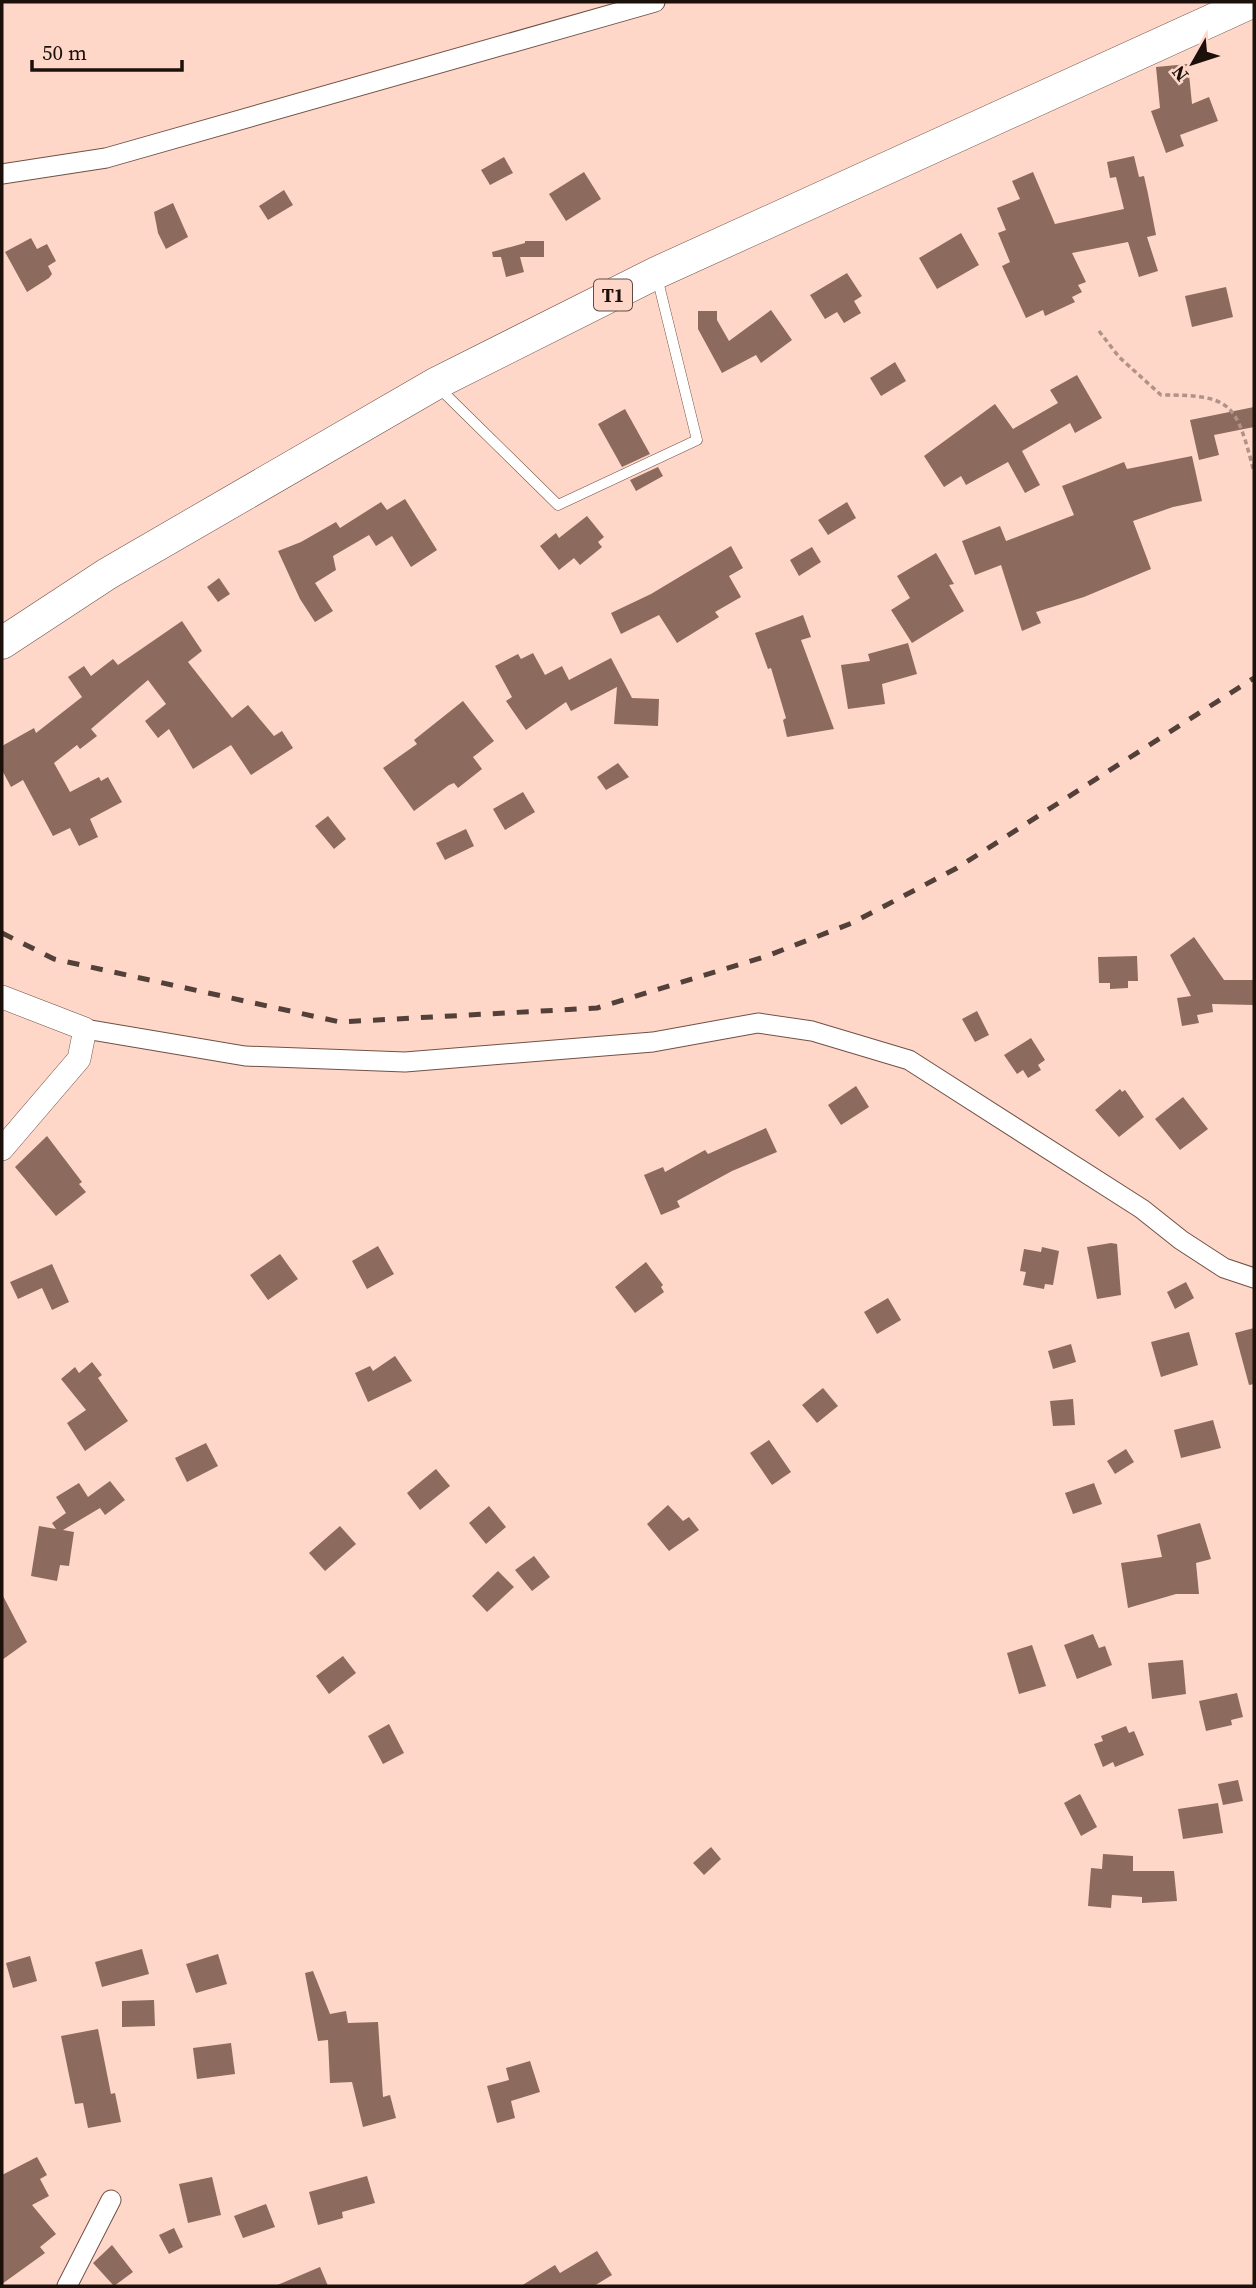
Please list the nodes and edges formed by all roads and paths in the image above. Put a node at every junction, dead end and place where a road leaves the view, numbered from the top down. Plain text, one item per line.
1 (655, 2) edge
2 (1252, 2) edge
3 (2, 174) edge
4 (656, 273) junction
5 (1099, 331) dead end
6 (435, 384) junction
7 (1254, 471) edge
8 (2, 643) edge
9 (2, 997) edge
10 (85, 1029) junction
11 (2, 1149) edge
12 (1254, 1278) edge
13 (110, 2200) dead end
14 (67, 2286) edge

1 - 3 street
2 - 4 highway, T1
4 - 6 highway, T1
4 - 6 lane
5 - 7 path
6 - 8 highway, T1
9 - 10 street
10 - 11 street
10 - 12 street
13 - 14 street

